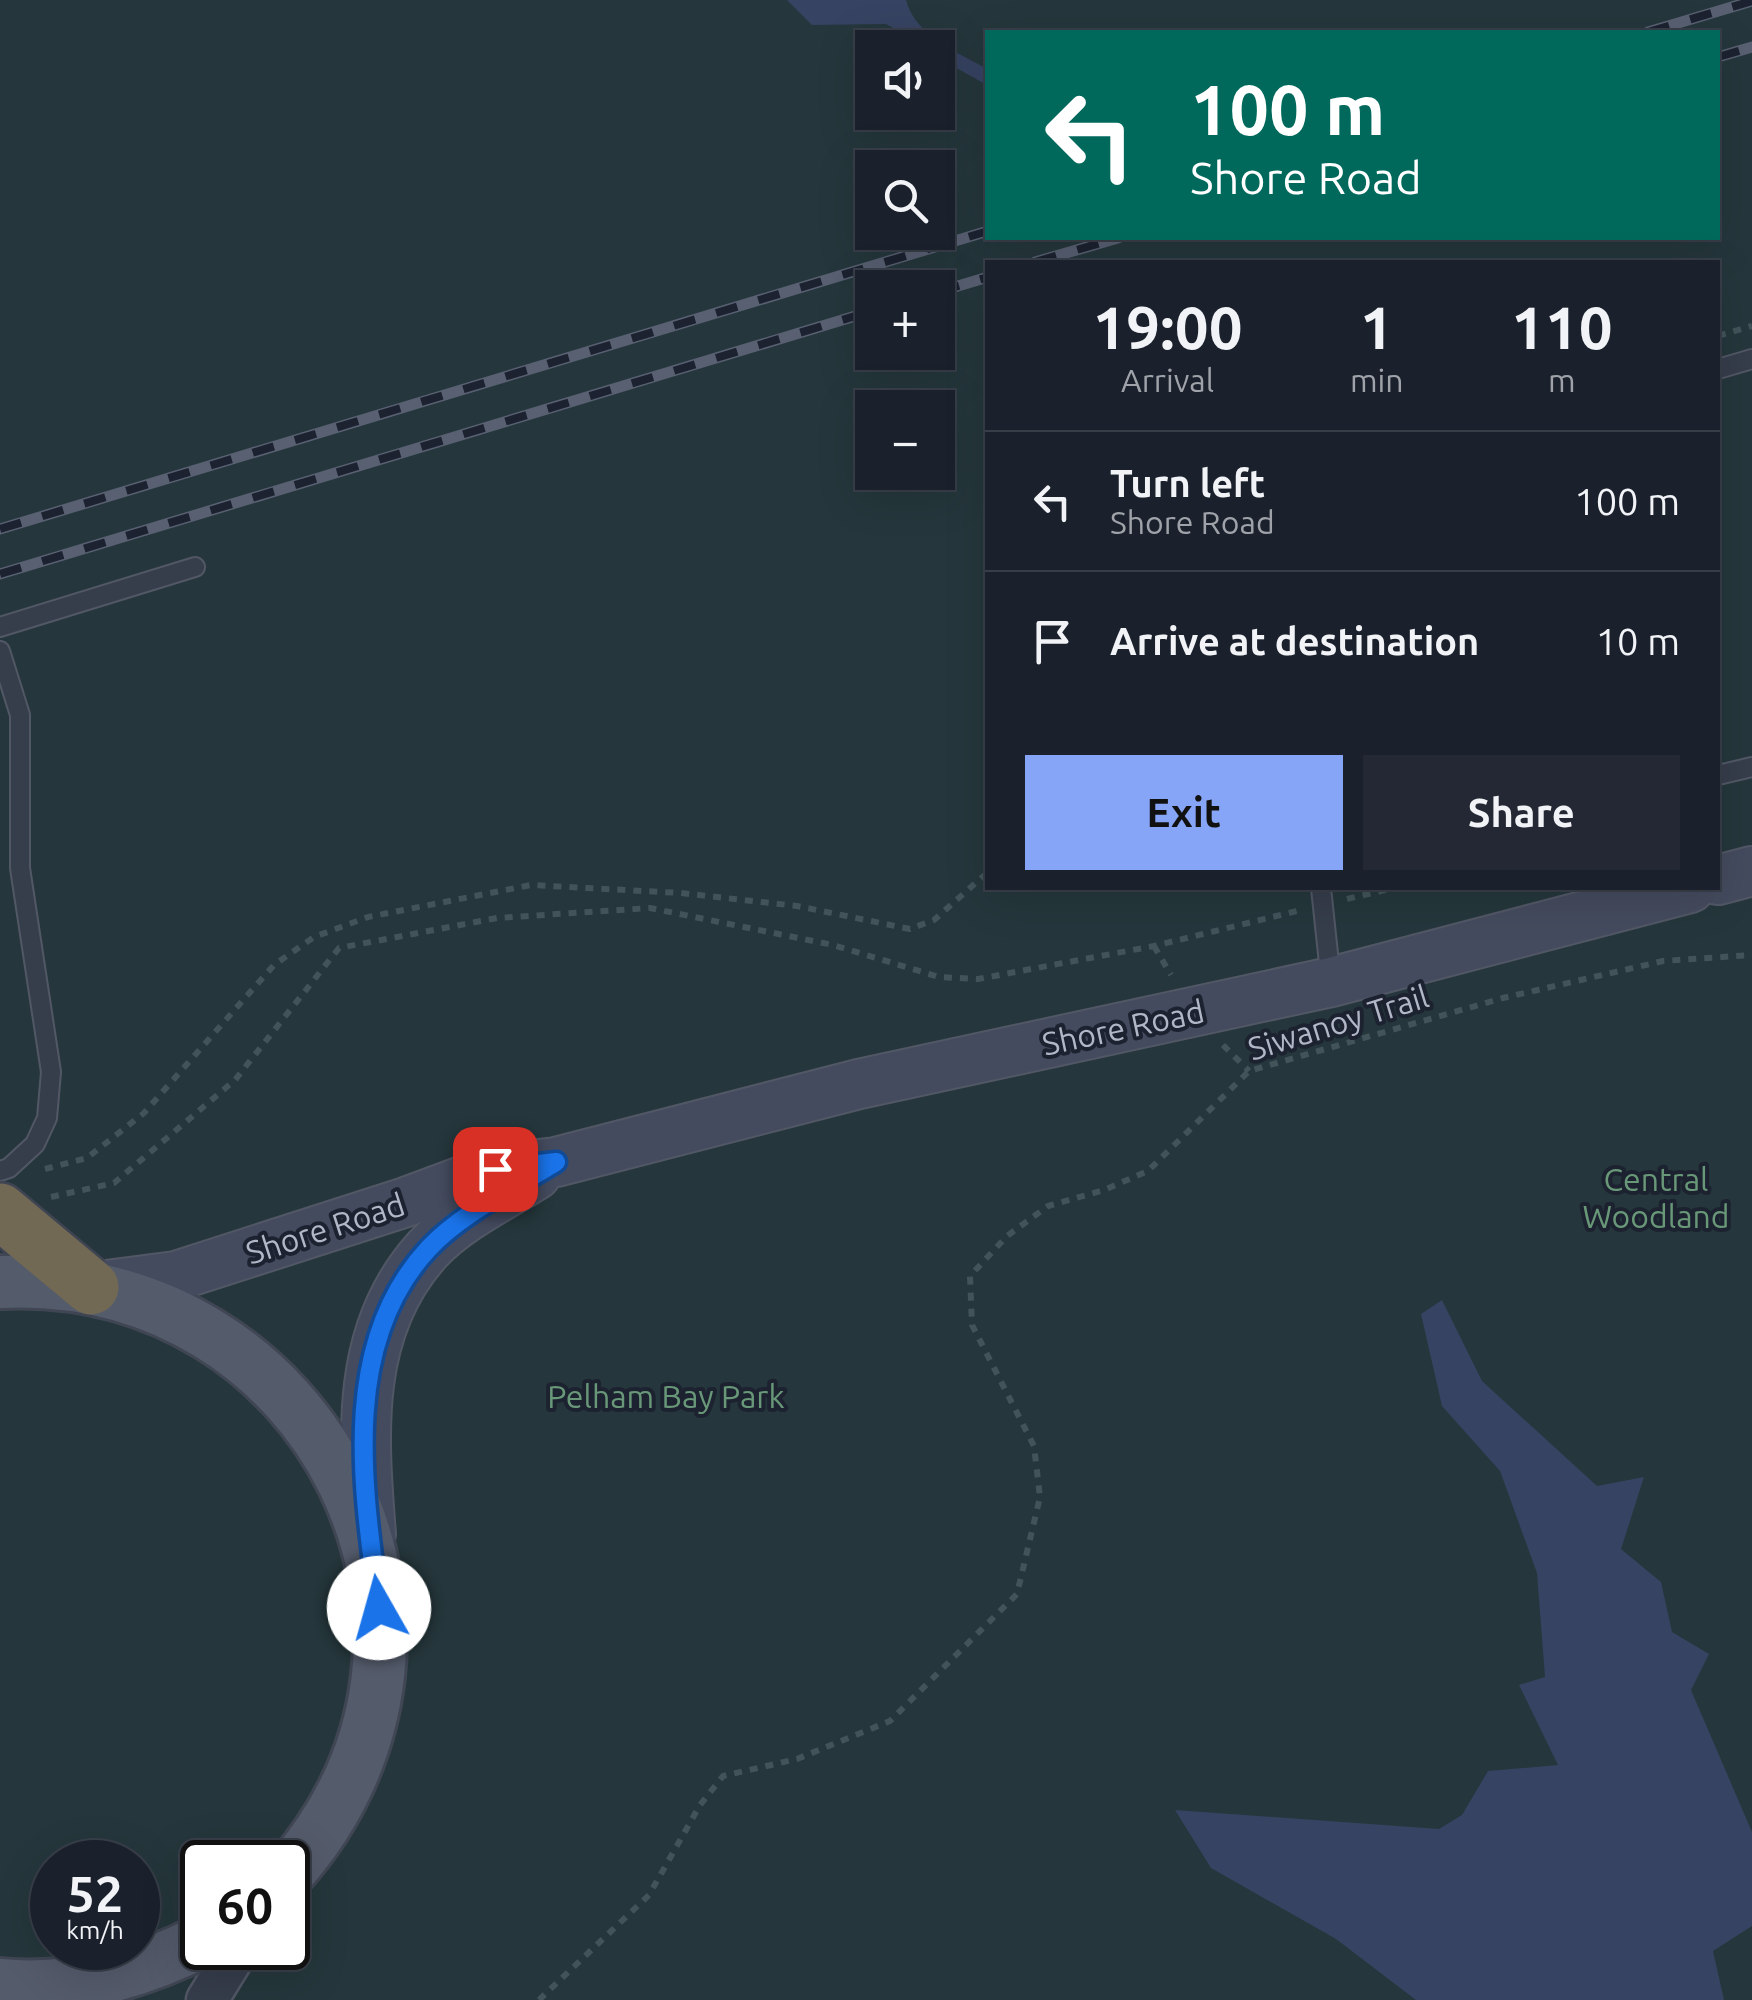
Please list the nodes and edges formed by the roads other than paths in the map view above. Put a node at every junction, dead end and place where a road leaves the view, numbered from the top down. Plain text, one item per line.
1 (1752, 359) edge
2 (1720, 368) edge
3 (196, 567) dead end
4 (0, 627) edge
5 (0, 651) edge
6 (1752, 767) edge
7 (1720, 775) edge
8 (1752, 871) edge
9 (1720, 879) edge
10 (1682, 890) edge
11 (1322, 896) edge
12 (1331, 982) junction
13 (556, 1162) junction
14 (13, 1187) edge
15 (0, 1282) edge
16 (92, 1288) junction
17 (374, 1572) junction
18 (310, 1844) edge
19 (180, 1952) edge
20 (225, 1970) edge
21 (0, 1986) edge
22 (207, 2000) edge

1 - 2 lane
3 - 4 lane
5 - 14 lane
6 - 7 lane
8 - 9 main road
10 - 12 main road, Shore Road
11 - 12 lane
12 - 13 main road, Shore Road
13 - 16 main road, Shore Road
13 - 17 main road, Shore Road
14 - 16 highway
15 - 16 main road
16 - 17 main road
17 - 18 main road
19 - 21 main road
20 - 22 street

